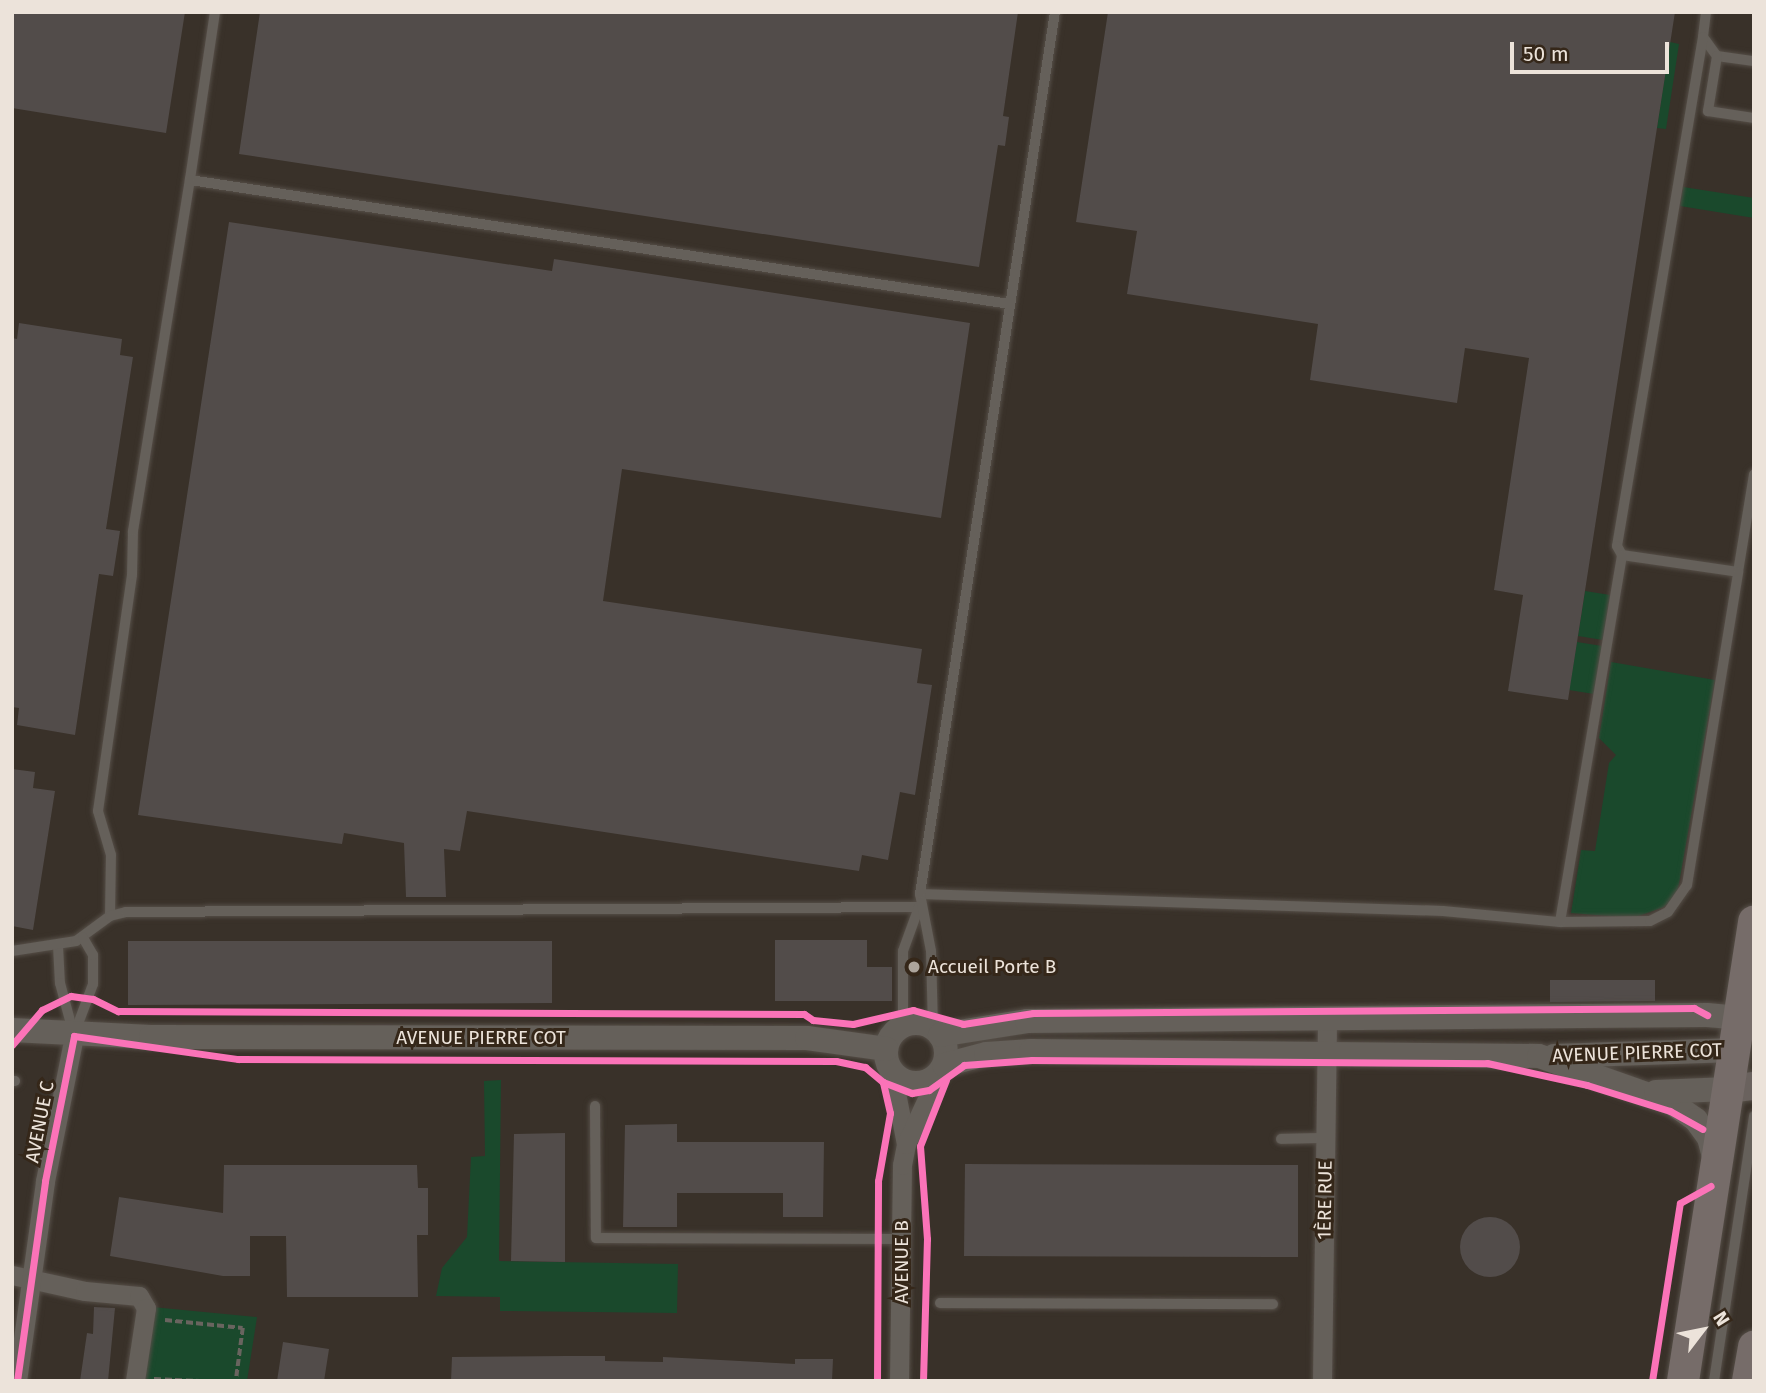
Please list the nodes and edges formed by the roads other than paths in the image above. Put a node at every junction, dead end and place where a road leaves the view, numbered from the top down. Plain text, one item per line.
1 (215, 12) edge
2 (1055, 12) edge
3 (1706, 12) edge
4 (1703, 37) junction
5 (1717, 56) junction
6 (1754, 61) edge
7 (1754, 118) edge
8 (190, 180) junction
9 (1010, 304) junction
10 (1754, 474) edge
11 (1622, 555) junction
12 (1738, 572) junction
13 (920, 894) junction
14 (919, 907) junction
15 (110, 916) junction
16 (1754, 921) edge
17 (1560, 922) junction
18 (83, 938) junction
19 (58, 946) junction
20 (12, 951) edge
21 (1327, 1018) junction
22 (903, 1026) junction
23 (12, 1030) edge
24 (1745, 1030) edge
25 (936, 1032) junction
26 (74, 1036) junction
27 (1328, 1054) junction
28 (1539, 1056) junction
29 (889, 1060) junction
30 (941, 1069) junction
31 (1741, 1088) edge
32 (1644, 1091) junction
33 (595, 1106) dead end
34 (1754, 1116) edge
35 (1326, 1138) junction
36 (1281, 1139) dead end
37 (906, 1144) junction
38 (1715, 1161) junction
39 (902, 1239) junction
40 (12, 1275) edge
41 (32, 1277) junction
42 (940, 1303) dead end
43 (1273, 1304) dead end
44 (1754, 1347) edge
45 (17, 1381) edge
46 (135, 1381) edge
47 (899, 1381) edge
48 (1322, 1381) edge
49 (1683, 1381) edge
50 (1714, 1381) edge
51 (1748, 1381) edge

1 - 8 lane
2 - 9 lane
3 - 4 lane
4 - 5 lane
4 - 11 lane
5 - 6 lane
5 - 7 lane
8 - 9 lane
8 - 15 lane
9 - 13 lane
10 - 12 lane
11 - 12 lane
11 - 17 lane
12 - 17 lane
13 - 14 lane
13 - 17 lane
14 - 15 lane
14 - 22 lane
14 - 25 lane
15 - 18 lane
16 - 24 main road
18 - 19 lane
18 - 26 lane
19 - 20 lane
19 - 26 lane
21 - 24 street, AVENUE PIERRE COT
21 - 25 street, AVENUE PIERRE COT
21 - 27 street, 1ÈRE RUE
22 - 25 street
22 - 29 street
23 - 26 street, AVENUE PIERRE COT
24 - 28 street, AVENUE PIERRE COT
24 - 31 main road
25 - 30 street
26 - 29 street, AVENUE PIERRE COT
26 - 41 street, AVENUE C
27 - 28 street, AVENUE PIERRE COT
27 - 30 street, AVENUE PIERRE COT
27 - 35 street, 1ÈRE RUE
28 - 32 street, AVENUE PIERRE COT
29 - 30 street
29 - 37 street, AVENUE B
30 - 37 street, AVENUE B
31 - 32 street, AVENUE PIERRE COT
31 - 38 main road
32 - 38 street, AVENUE PIERRE COT
33 - 39 lane
34 - 50 lane
35 - 36 lane
35 - 48 street, 1ÈRE RUE
37 - 39 street, AVENUE B
38 - 49 main road
39 - 47 street, AVENUE B
40 - 41 street
41 - 45 street, AVENUE C
41 - 46 street
42 - 43 lane
44 - 51 main road

